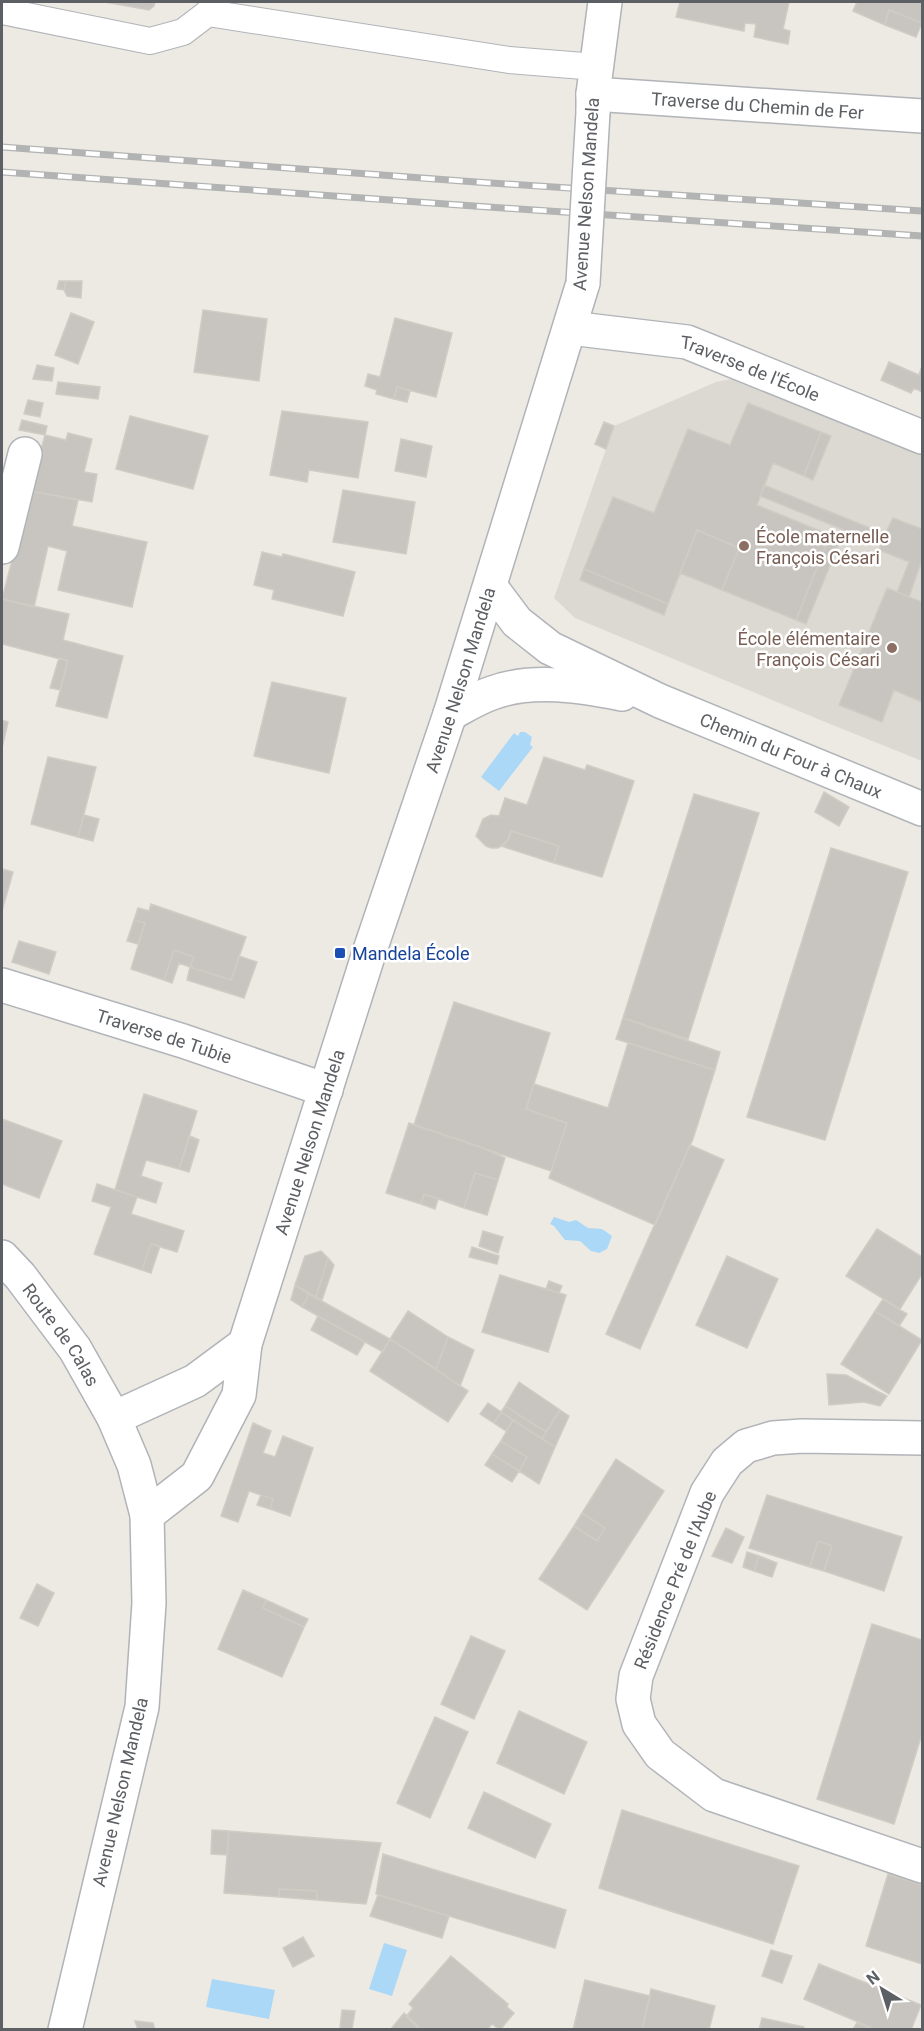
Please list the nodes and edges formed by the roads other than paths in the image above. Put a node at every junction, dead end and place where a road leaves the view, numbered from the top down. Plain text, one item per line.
1 (605, 2) edge
2 (213, 7) edge
3 (2, 11) edge
4 (594, 91) junction
5 (922, 116) edge
6 (570, 328) junction
7 (922, 437) edge
8 (25, 454) dead end
9 (2, 547) edge
10 (490, 586) junction
11 (660, 701) junction
12 (450, 714) junction
13 (922, 809) edge
14 (2, 985) edge
15 (326, 1090) junction
16 (2, 1257) edge
17 (245, 1344) junction
18 (114, 1418) junction
19 (922, 1438) edge
20 (147, 1515) junction
21 (922, 1866) edge
22 (65, 2030) edge

1 - 4 street, Avenue Nelson Mandela
2 - 3 lane
2 - 4 lane
4 - 5 street, Traverse du Chemin de Fer
4 - 6 street, Avenue Nelson Mandela, bridge
6 - 7 street, Traverse de l'École
6 - 10 street, Avenue Nelson Mandela
8 - 9 street
10 - 11 street, Chemin du Four à Chaux
10 - 12 street, Avenue Nelson Mandela
11 - 12 street, Chemin du Four à Chaux
11 - 13 street, Chemin du Four à Chaux
12 - 15 street, Avenue Nelson Mandela
14 - 15 street, Traverse de Tubie
15 - 17 street, Avenue Nelson Mandela
16 - 18 street, Route de Calas
17 - 18 street
17 - 20 street, Avenue Nelson Mandela
18 - 20 street, Avenue Nelson Mandela
19 - 21 street, Résidence Pré de l'Aube
20 - 22 street, Avenue Nelson Mandela

